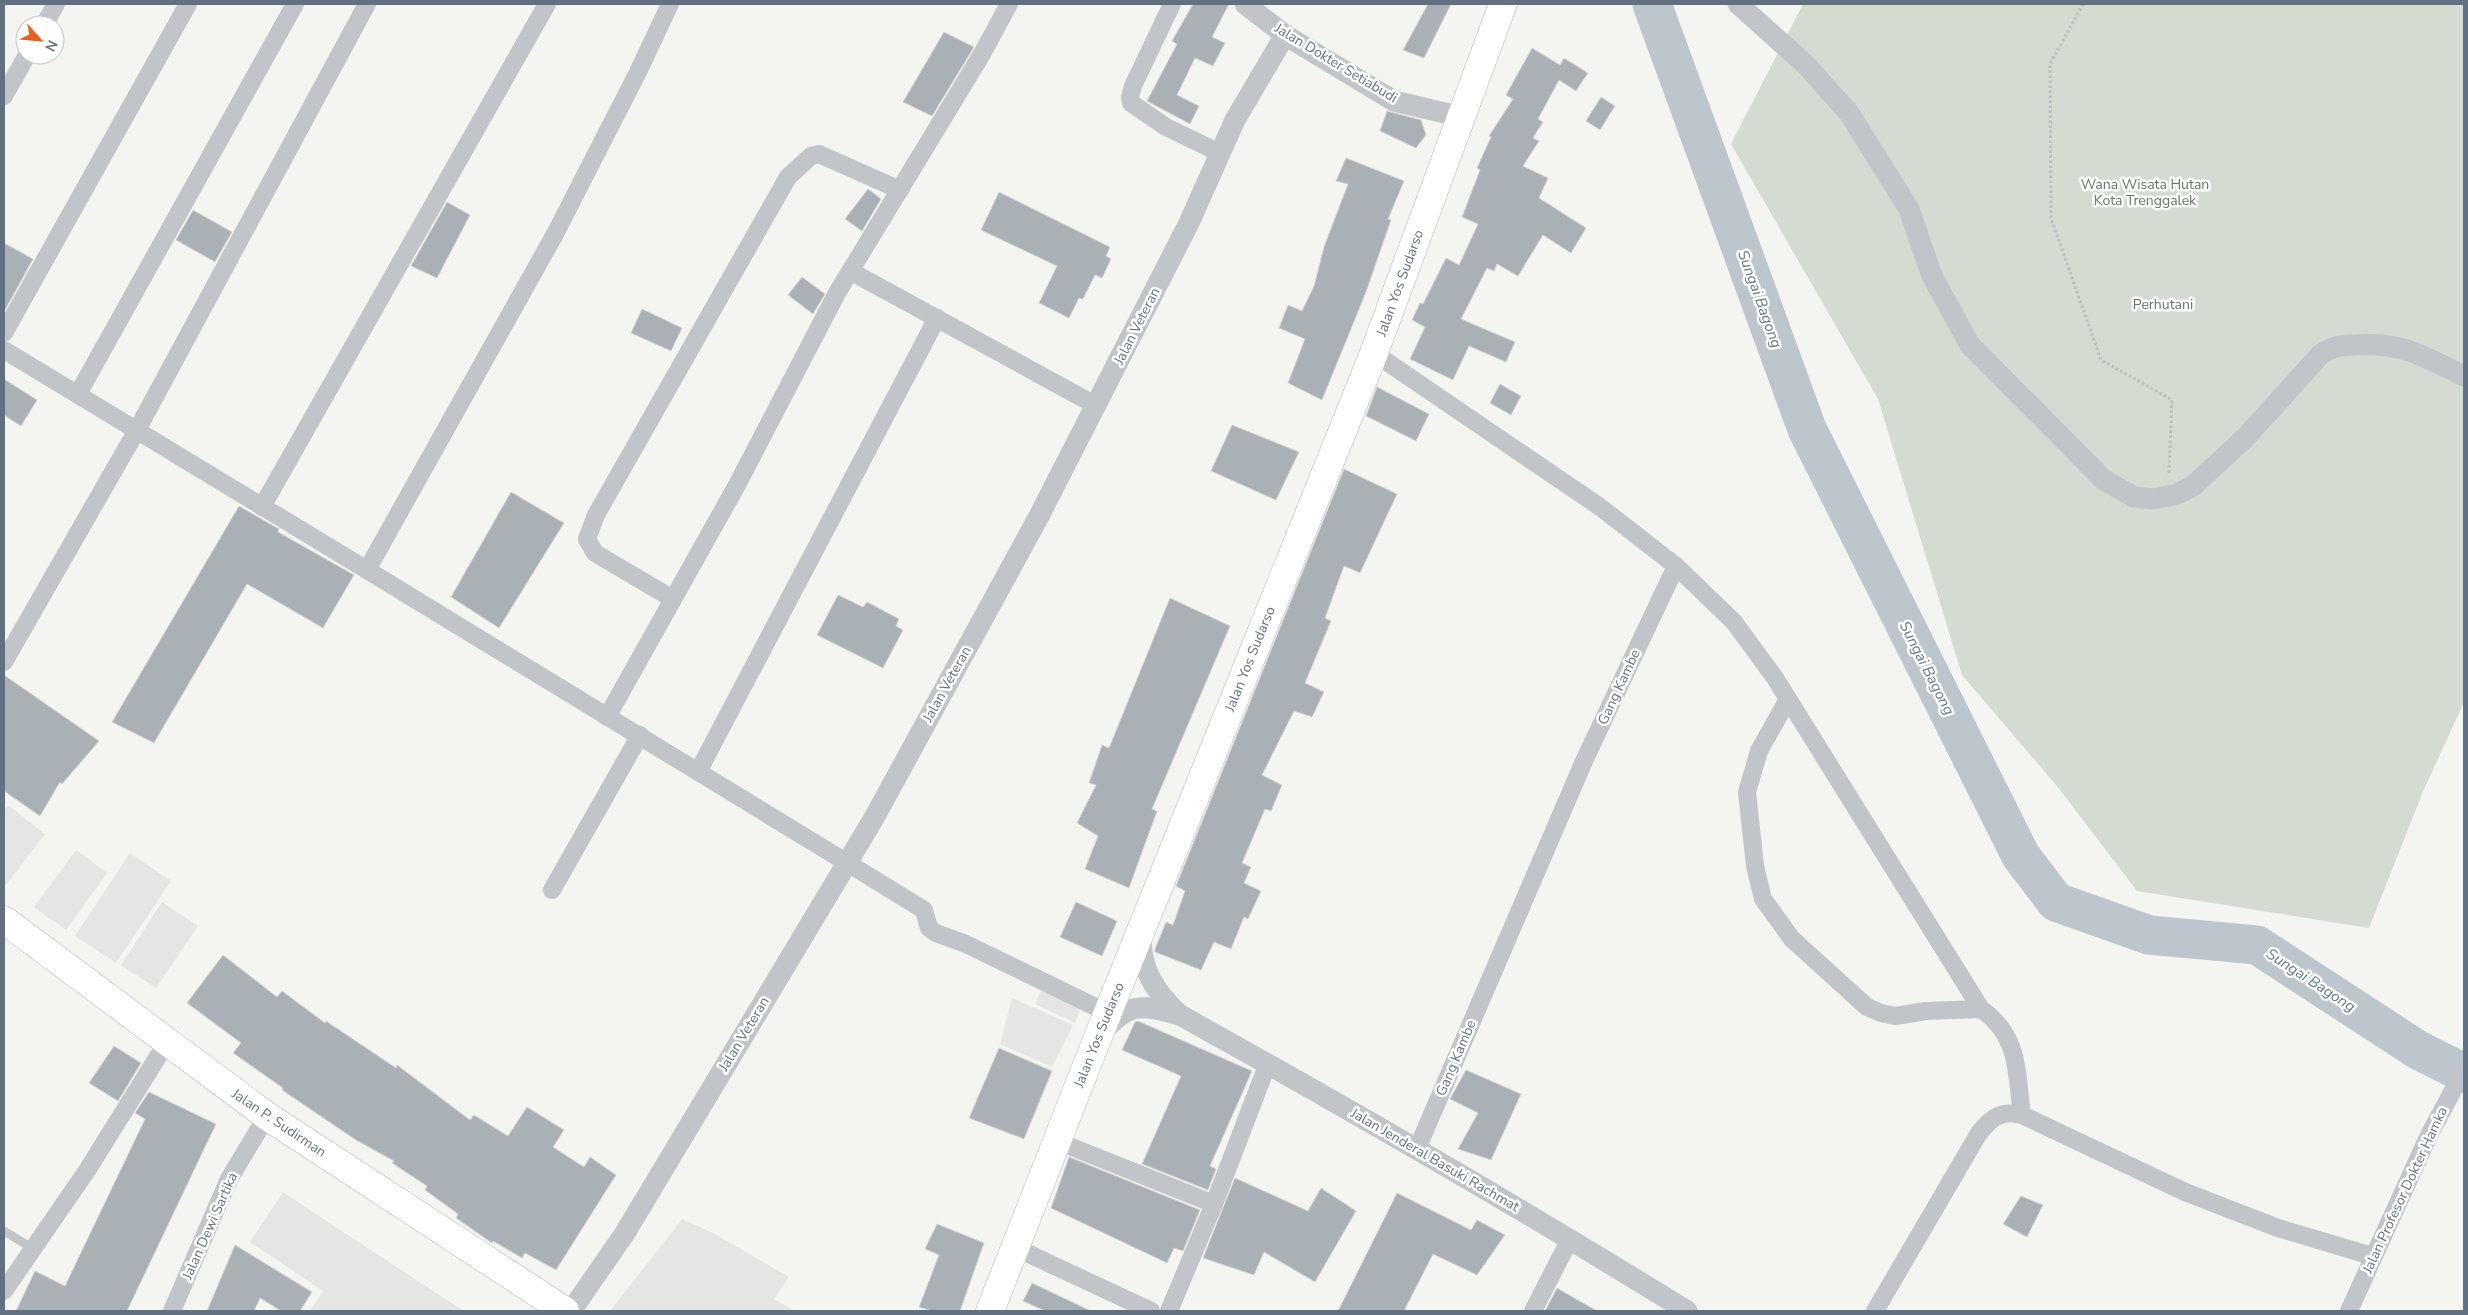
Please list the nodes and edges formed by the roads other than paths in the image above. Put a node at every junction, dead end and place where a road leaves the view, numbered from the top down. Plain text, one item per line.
1 (56, 4) edge
2 (188, 4) edge
3 (295, 4) edge
4 (367, 4) edge
5 (548, 4) edge
6 (670, 4) edge
7 (1009, 4) edge
8 (1172, 4) edge
9 (1245, 4) edge
10 (1502, 4) edge
11 (1738, 4) edge
12 (50, 15) edge
13 (1285, 34) junction
14 (21, 65) edge
15 (4, 96) edge
16 (1462, 117) junction
17 (1220, 153) junction
18 (900, 190) junction
19 (850, 271) junction
20 (937, 318) junction
21 (4, 333) edge
22 (4, 350) edge
23 (1374, 353) junction
24 (2464, 376) edge
25 (78, 394) junction
26 (1097, 406) junction
27 (137, 430) junction
28 (262, 508) junction
29 (1676, 566) junction
30 (367, 570) junction
31 (673, 599) junction
32 (4, 662) edge
33 (1787, 701) junction
34 (608, 717) junction
35 (640, 735) junction
36 (699, 770) junction
37 (846, 862) junction
38 (552, 890) dead end
39 (4, 920) edge
40 (1143, 924) junction
41 (1981, 1009) junction
42 (1180, 1015) junction
43 (1102, 1025) junction
44 (167, 1042) junction
45 (1268, 1063) junction
46 (2464, 1070) edge
47 (2022, 1115) junction
48 (267, 1116) junction
49 (1057, 1141) junction
50 (1417, 1149) junction
51 (1214, 1204) junction
52 (4, 1231) edge
53 (1570, 1239) junction
54 (1014, 1247) junction
55 (32, 1248) junction
56 (2372, 1256) junction
57 (4, 1291) edge
58 (172, 1311) edge
59 (565, 1311) edge
60 (571, 1311) edge
61 (990, 1311) edge
62 (1151, 1311) edge
63 (1169, 1311) edge
64 (1533, 1311) edge
65 (1687, 1311) edge
66 (1874, 1311) edge
67 (2349, 1311) edge

1 - 12 street
2 - 21 street
3 - 25 street
4 - 27 street
5 - 28 street
6 - 30 street
7 - 18 street
8 - 17 street
9 - 13 street, Jalan Dokter Setiabudi
10 - 16 highway, Jalan Yos Sudarso
11 - 24 street
13 - 16 street, Jalan Dokter Setiabudi
13 - 17 street, Jalan Veteran
14 - 15 street
16 - 23 highway, Jalan Yos Sudarso
17 - 26 street, Jalan Veteran
18 - 19 street
18 - 31 street
19 - 20 street
19 - 31 street
20 - 26 street
20 - 36 street
22 - 25 street
23 - 29 street
23 - 40 highway, Jalan Yos Sudarso
25 - 27 street
26 - 37 street, Jalan Veteran
27 - 28 street
27 - 32 street
28 - 30 street
29 - 33 street
29 - 50 street, Gang Kambe
30 - 34 street
31 - 34 street
33 - 41 street
33 - 41 street
34 - 35 street
35 - 36 street
35 - 38 street
36 - 37 street
37 - 43 street
37 - 60 street, Jalan Veteran
39 - 44 highway, Jalan P. Sudirman
40 - 42 street
40 - 43 highway, Jalan Yos Sudarso
41 - 47 street
42 - 43 street
42 - 45 street, Jalan Jenderal Basuki Rachmat
43 - 49 highway, Jalan Yos Sudarso
44 - 48 highway, Jalan P. Sudirman
44 - 55 street
45 - 50 street, Jalan Jenderal Basuki Rachmat
45 - 51 street
46 - 56 street, Jalan Profesor Dokter Hamka
47 - 56 street
47 - 66 street
48 - 58 street, Jalan Dewi Sartika
48 - 59 highway, Jalan P. Sudirman
49 - 51 street
49 - 54 highway, Jalan Yos Sudarso
50 - 53 street, Jalan Jenderal Basuki Rachmat
51 - 63 street
52 - 55 lane
53 - 64 street
53 - 65 street, Jalan Jenderal Basuki Rachmat
54 - 61 highway, Jalan Yos Sudarso
54 - 62 street
55 - 57 street
56 - 67 street, Jalan Profesor Dokter Hamka

